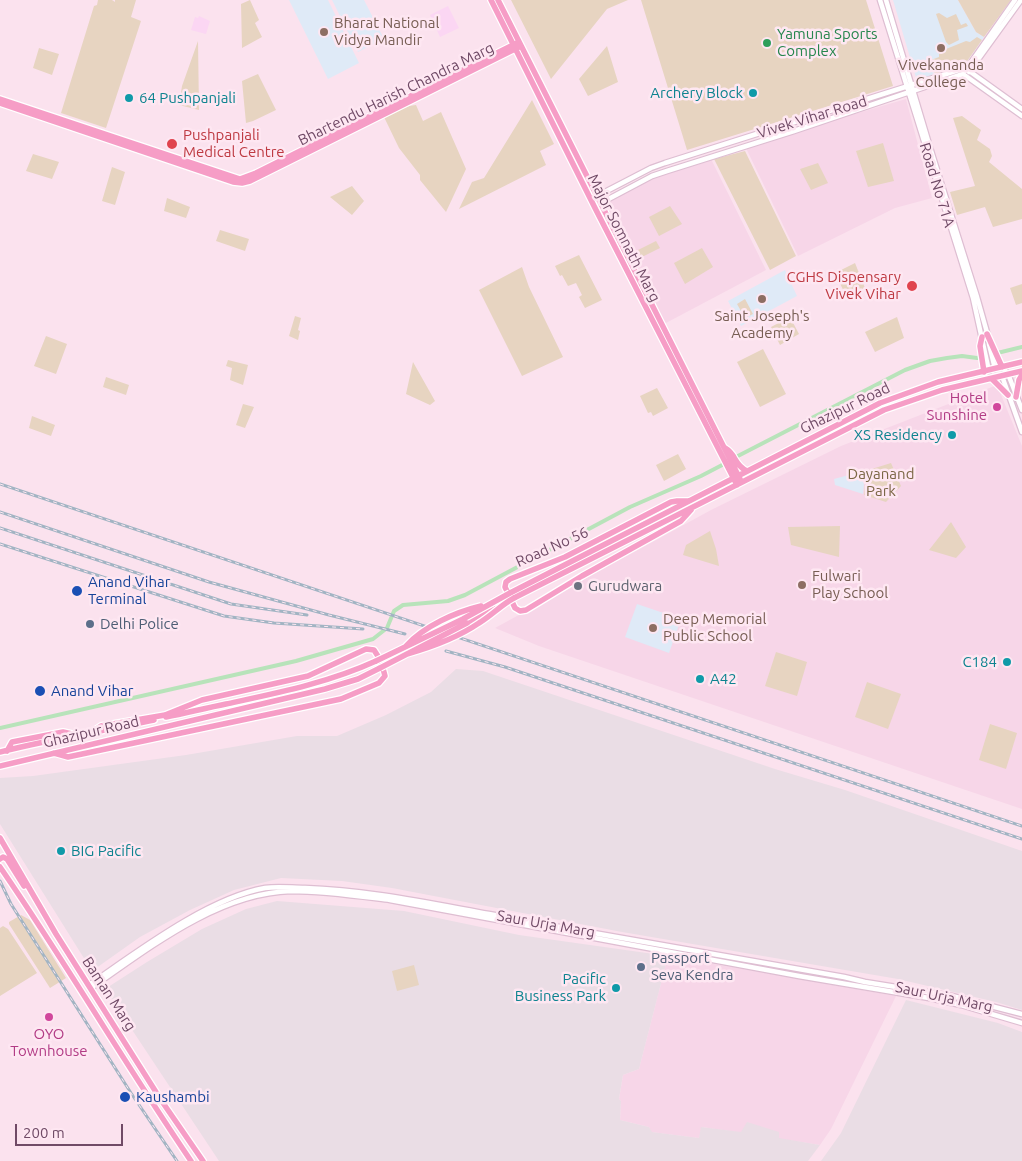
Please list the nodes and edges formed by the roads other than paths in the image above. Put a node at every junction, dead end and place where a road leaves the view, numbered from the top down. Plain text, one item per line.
1 (491, 0) edge
2 (498, 0) edge
3 (880, 0) edge
4 (886, 0) edge
5 (1015, 0) edge
6 (1021, 0) edge
7 (517, 45) junction
8 (969, 70) junction
9 (965, 75) junction
10 (910, 89) junction
11 (0, 99) edge
12 (0, 103) edge
13 (1022, 108) edge
14 (836, 109) junction
15 (838, 116) junction
16 (1022, 116) edge
17 (717, 146) junction
18 (719, 154) junction
19 (594, 197) junction
20 (601, 203) junction
21 (595, 207) junction
22 (985, 335) junction
23 (988, 350) junction
24 (990, 362) junction
25 (1022, 362) edge
26 (1002, 367) junction
27 (987, 371) junction
28 (1022, 371) edge
29 (1005, 375) junction
30 (1022, 375) edge
31 (992, 379) junction
32 (982, 381) junction
33 (1012, 397) junction
34 (1022, 410) edge
35 (1022, 432) edge
36 (726, 452) junction
37 (735, 469) junction
38 (750, 470) junction
39 (756, 476) junction
40 (736, 477) junction
41 (740, 484) junction
42 (714, 488) junction
43 (717, 496) junction
44 (688, 501) junction
45 (692, 508) junction
46 (512, 596) junction
47 (405, 651) junction
48 (189, 705) junction
49 (220, 705) junction
50 (188, 722) junction
51 (92, 732) junction
52 (190, 732) junction
53 (0, 752) edge
54 (54, 753) junction
55 (0, 766) edge
56 (0, 838) edge
57 (0, 859) edge
58 (0, 867) edge
59 (37, 903) junction
60 (594, 935) junction
61 (806, 970) junction
62 (805, 977) junction
63 (90, 987) junction
64 (1022, 1014) edge
65 (1022, 1023) edge
66 (125, 1042) junction
67 (117, 1046) junction
68 (130, 1050) junction
69 (122, 1055) junction
70 (191, 1161) edge
71 (202, 1161) edge

1 - 7 main road, Major Somnath Marg
2 - 7 main road, Major Somnath Marg
3 - 10 street, Road No 71A
4 - 10 street, Road No 71A
5 - 8 street
6 - 8 street
7 - 11 main road, Bhartendu Harish Chandra Marg
7 - 12 main road, Bhartendu Harish Chandra Marg
7 - 19 main road, Major Somnath Marg
8 - 9 street
8 - 10 street, Vivek Vihar Road
8 - 13 street
9 - 10 street, Vivek Vihar Road
9 - 16 street
10 - 14 street, Vivek Vihar Road
10 - 15 street
10 - 22 street, Road No 71A
14 - 15 street
14 - 17 street, Vivek Vihar Road
15 - 18 street
17 - 18 street
17 - 19 street, Vivek Vihar Road
18 - 20 street
19 - 20 main road, Major Somnath Marg
19 - 21 main road, Major Somnath Marg
20 - 21 main road
20 - 36 main road, Major Somnath Marg
21 - 36 main road, Major Somnath Marg
22 - 23 main road
22 - 23 main road
23 - 24 main road
23 - 24 main road
24 - 26 main road
24 - 27 main road
24 - 27 street
25 - 26 main road, Ghazipur Road
26 - 27 main road, Ghazipur Road
26 - 29 street
27 - 32 main road
27 - 38 main road, Ghazipur Road
28 - 29 main road, Ghazipur Road
29 - 31 main road, Ghazipur Road
29 - 33 street
29 - 33 street
30 - 33 main road
31 - 32 main road, Ghazipur Road
31 - 33 main road
32 - 39 main road, Ghazipur Road
33 - 34 street
33 - 35 street
36 - 37 main road, Major Somnath Marg
36 - 37 main road
37 - 38 main road
37 - 40 main road, Major Somnath Marg
38 - 39 main road
38 - 40 main road, Ghazipur Road
39 - 41 main road, Ghazipur Road
40 - 41 main road, Major Somnath Marg
40 - 42 main road, Ghazipur Road
41 - 43 main road, Ghazipur Road
42 - 43 main road
42 - 44 main road, Ghazipur Road
43 - 45 main road, Ghazipur Road
44 - 45 main road, Road No 56
44 - 46 main road, Ghazipur Road
45 - 46 main road, Ghazipur Road
46 - 47 main road, bridge
46 - 47 main road, bridge
47 - 49 main road, Ghazipur Road, bridge
47 - 50 main road, Ghazipur Road, bridge
48 - 49 main road
48 - 51 main road
48 - 52 main road
49 - 51 main road, Ghazipur Road
50 - 52 main road
50 - 54 main road, Ghazipur Road
51 - 53 main road, Ghazipur Road
52 - 54 main road
54 - 55 main road, Ghazipur Road
56 - 59 main road, Baman Marg
57 - 59 main road
58 - 67 main road, Baman Marg
59 - 63 main road, Baman Marg
60 - 61 street, Saur Urja Marg
60 - 62 street, Saur Urja Marg
60 - 63 street, Saur Urja Marg
61 - 62 street
61 - 64 street, Saur Urja Marg
62 - 65 street, Saur Urja Marg
63 - 66 main road, Baman Marg
66 - 67 main road
66 - 68 main road, Baman Marg
67 - 69 main road, Baman Marg
68 - 69 main road
68 - 71 main road, Baman Marg
69 - 70 main road, Baman Marg

